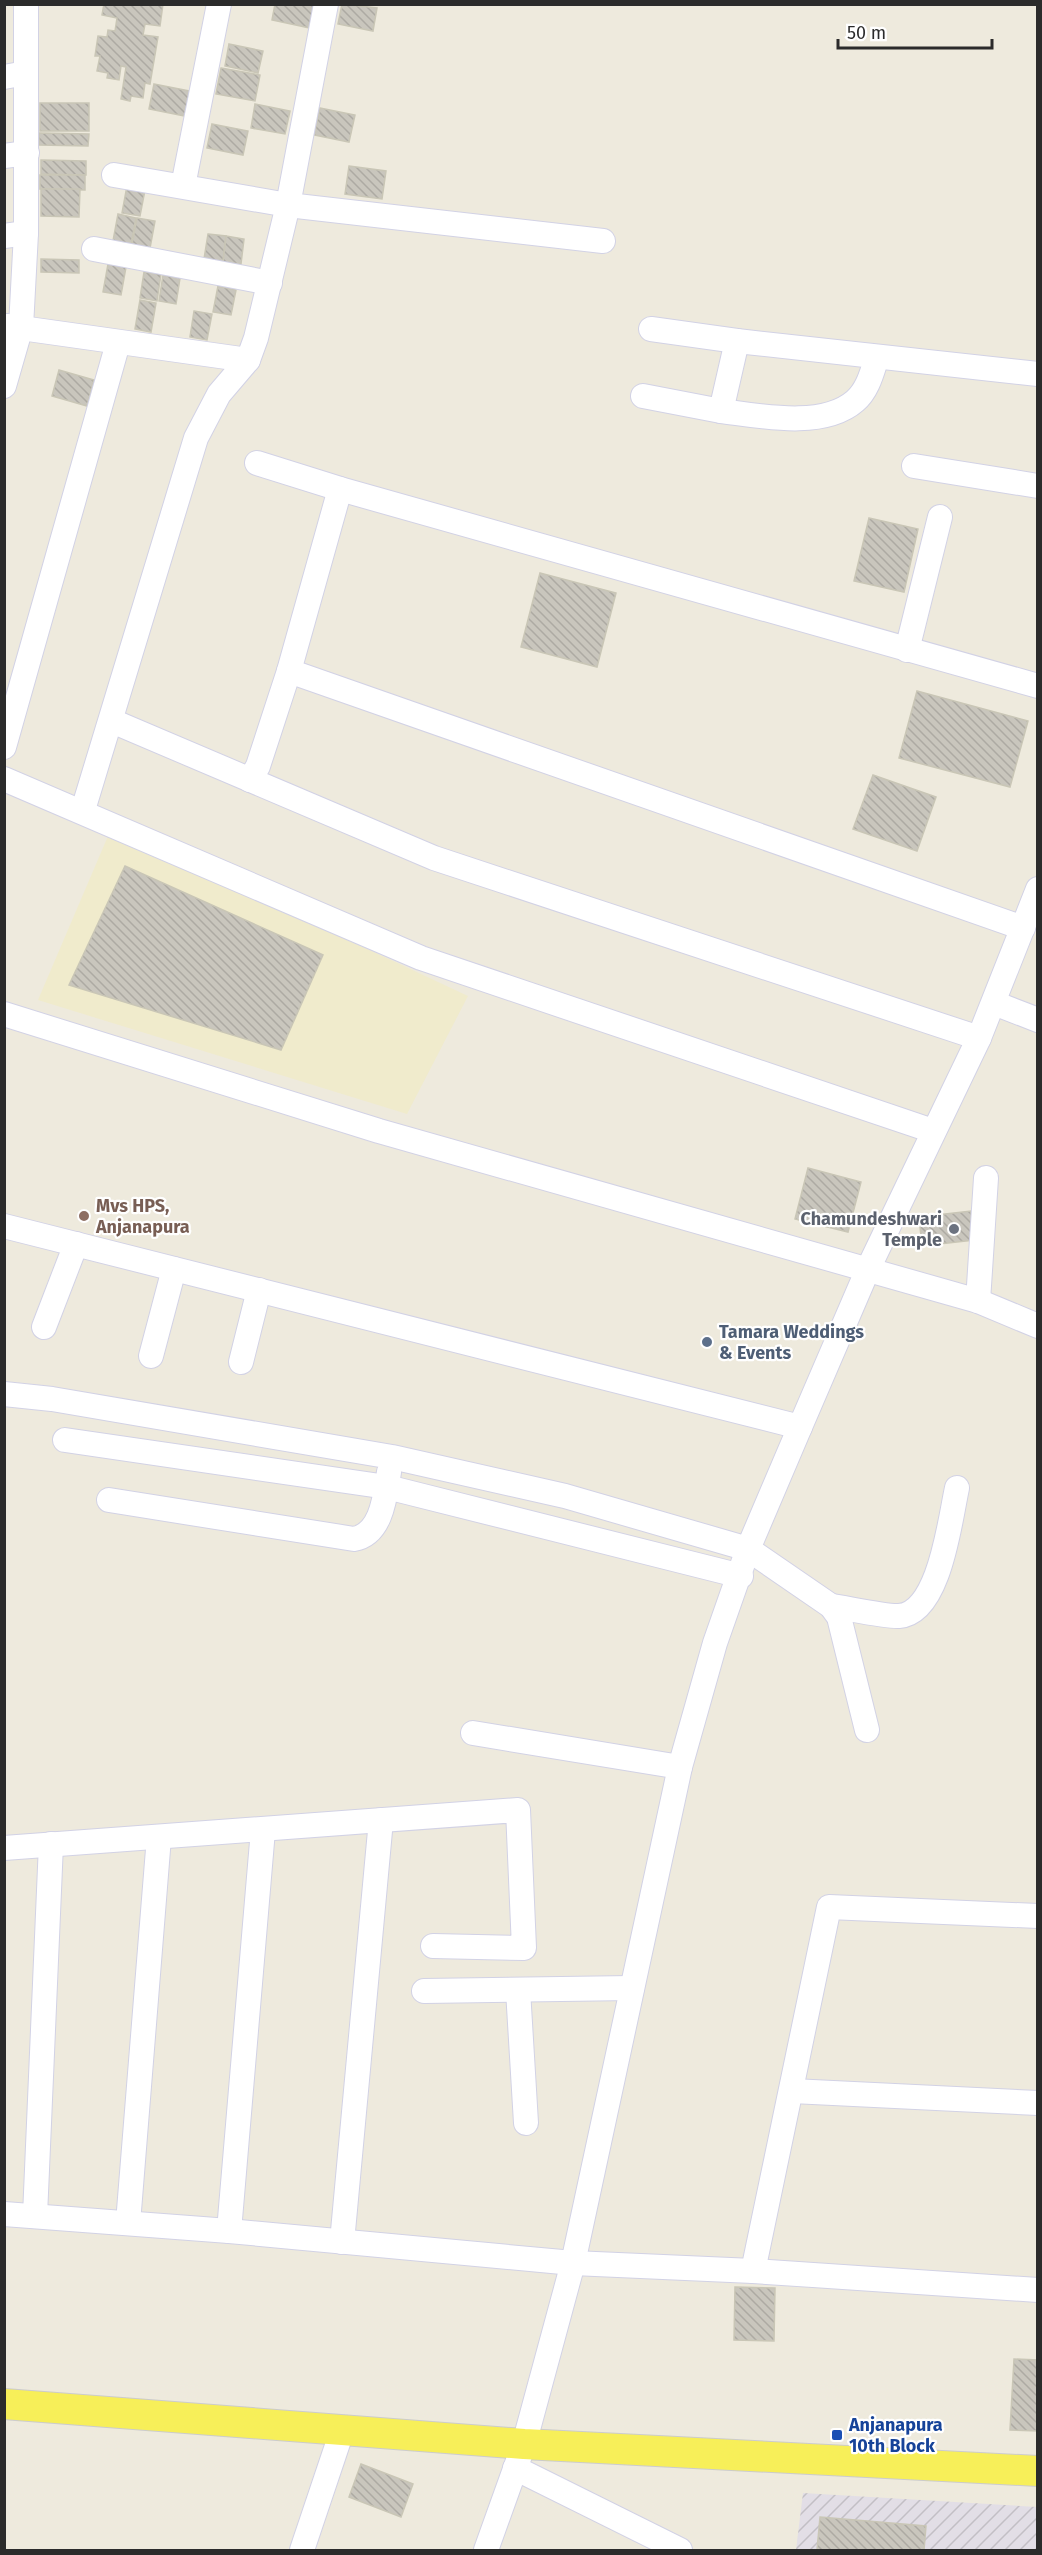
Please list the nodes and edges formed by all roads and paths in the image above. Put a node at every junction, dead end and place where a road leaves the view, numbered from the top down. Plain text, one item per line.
1 (26, 4) edge
2 (219, 4) edge
3 (326, 4) edge
4 (15, 75) edge
5 (16, 154) edge
6 (114, 174) dead end
7 (183, 186) junction
8 (288, 205) junction
9 (15, 235) edge
10 (603, 241) dead end
11 (94, 249) dead end
12 (270, 283) junction
13 (13, 326) edge
14 (651, 329) dead end
15 (737, 341) junction
16 (118, 343) junction
17 (877, 357) junction
18 (248, 360) junction
19 (1038, 374) edge
20 (4, 386) edge
21 (643, 396) dead end
22 (721, 411) junction
23 (257, 463) dead end
24 (914, 466) dead end
25 (1038, 486) edge
26 (340, 489) junction
27 (940, 517) dead end
28 (907, 650) junction
29 (289, 671) junction
30 (1038, 686) edge
31 (112, 721) junction
32 (4, 747) edge
33 (4, 779) edge
34 (250, 780) junction
35 (82, 810) junction
36 (1038, 889) edge
37 (1023, 928) junction
38 (994, 1003) junction
39 (4, 1014) edge
40 (1038, 1020) edge
41 (979, 1038) junction
42 (933, 1131) junction
43 (986, 1178) dead end
44 (4, 1226) edge
45 (76, 1244) junction
46 (174, 1269) junction
47 (868, 1269) junction
48 (259, 1290) junction
49 (978, 1301) junction
50 (1038, 1326) edge
51 (44, 1327) dead end
52 (151, 1356) dead end
53 (241, 1362) dead end
54 (4, 1394) edge
55 (800, 1427) junction
56 (65, 1440) dead end
57 (392, 1457) junction
58 (387, 1487) junction
59 (957, 1488) dead end
60 (109, 1500) dead end
61 (748, 1549) junction
62 (741, 1576) junction
63 (831, 1606) junction
64 (867, 1730) dead end
65 (473, 1733) dead end
66 (680, 1767) junction
67 (381, 1820) junction
68 (263, 1830) junction
69 (159, 1837) junction
70 (51, 1844) junction
71 (4, 1848) edge
72 (1038, 1916) edge
73 (433, 1946) dead end
74 (632, 1988) junction
75 (518, 1990) junction
76 (424, 1991) dead end
77 (792, 2091) junction
78 (1038, 2103) edge
79 (526, 2123) dead end
80 (4, 2214) edge
81 (36, 2216) junction
82 (128, 2223) junction
83 (229, 2231) junction
84 (342, 2242) junction
85 (573, 2263) junction
86 (753, 2271) junction
87 (1038, 2290) edge
88 (4, 2404) edge
89 (342, 2431) junction
90 (519, 2456) junction
91 (1038, 2471) edge
92 (302, 2550) edge
93 (486, 2550) edge
94 (680, 2550) edge

1 - 4 street
2 - 7 street
3 - 8 street
4 - 5 street
5 - 9 street
6 - 7 street
7 - 8 street
8 - 10 street
8 - 12 street
9 - 13 street
11 - 12 street
12 - 18 street
13 - 16 street
13 - 20 street
14 - 15 street
15 - 17 street
15 - 22 street
16 - 18 street
16 - 32 street
17 - 19 street
17 - 22 street
18 - 31 street
21 - 22 street
23 - 26 street
24 - 25 street
26 - 28 street
26 - 29 street
27 - 28 street
28 - 30 street
29 - 34 street
29 - 37 street
31 - 34 street
31 - 35 street
33 - 35 street
34 - 41 street
35 - 42 street
36 - 37 street
37 - 38 street
38 - 40 street
38 - 41 street
39 - 47 street
41 - 42 street
42 - 47 street
43 - 49 street
44 - 45 street
45 - 46 street
45 - 51 street
46 - 48 street
46 - 52 street
47 - 49 street
47 - 55 street
48 - 53 street
48 - 55 street
49 - 50 street
54 - 57 street
55 - 61 street
56 - 58 street
57 - 58 street
57 - 61 street
58 - 60 street
58 - 62 street
59 - 63 street
61 - 62 street
61 - 63 street
62 - 66 street
63 - 64 street
65 - 66 street
66 - 74 street
67 - 68 street
67 - 73 street
67 - 84 street
68 - 69 street
68 - 83 street
69 - 70 street
69 - 82 street
70 - 71 street
70 - 81 street
72 - 77 street
74 - 75 street
74 - 85 street
75 - 76 street
75 - 79 street
77 - 78 street
77 - 86 street
80 - 81 street
81 - 82 street
82 - 83 street
83 - 84 street
84 - 85 street
85 - 86 street
85 - 90 street
86 - 87 street
88 - 89 main road
89 - 90 main road
89 - 92 street
90 - 91 main road
90 - 93 street
90 - 94 street

